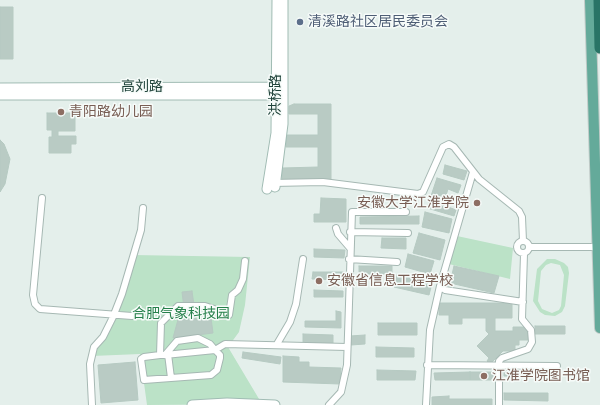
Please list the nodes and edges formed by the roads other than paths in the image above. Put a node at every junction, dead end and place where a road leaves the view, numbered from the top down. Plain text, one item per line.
1 (276, 0) edge
2 (283, 0) edge
3 (590, 0) edge
4 (599, 0) edge
5 (600, 48) edge
6 (0, 88) edge
7 (280, 91) junction
8 (0, 95) edge
9 (473, 172) junction
10 (272, 186) joint
11 (42, 198) dead end
12 (143, 208) dead end
13 (406, 212) dead end
14 (336, 228) dead end
15 (350, 232) junction
16 (408, 233) dead end
17 (523, 241) junction
18 (530, 247) junction
19 (598, 247) junction
20 (350, 248) junction
21 (524, 254) junction
22 (303, 259) dead end
23 (349, 259) junction
24 (245, 261) dead end
25 (397, 262) dead end
26 (440, 286) junction
27 (522, 302) junction
28 (114, 314) junction
29 (132, 316) dead end
30 (600, 328) edge
31 (277, 344) junction
32 (347, 347) junction
33 (215, 350) junction
34 (164, 355) junction
35 (427, 365) junction
36 (499, 366) junction
37 (557, 366) dead end
38 (171, 378) junction
39 (92, 405) edge
40 (192, 405) edge
41 (276, 405) edge
42 (329, 405) edge
43 (426, 405) edge
44 (499, 405) edge

1 - 7 street, 洪桥路
2 - 7 street, 洪桥路
3 - 19 main road
4 - 5 highway
6 - 7 street, 高刘路
7 - 8 street, 高刘路
7 - 10 street, 洪桥路
9 - 10 street
9 - 17 street
9 - 26 street
11 - 28 street
12 - 28 street
13 - 15 street
14 - 20 street
15 - 16 street
15 - 20 street
17 - 18 street
17 - 21 street
18 - 19 street
18 - 21 street
19 - 30 main road
20 - 23 street
21 - 27 street
22 - 31 street
23 - 25 street
23 - 32 street
24 - 34 street
26 - 27 street
26 - 35 street
27 - 36 street
28 - 29 street
28 - 39 street
31 - 32 street
31 - 33 street
32 - 42 street
33 - 34 street
33 - 34 street
33 - 38 street
34 - 38 street
34 - 38 street
35 - 36 street
35 - 43 street
36 - 37 street
36 - 44 street
40 - 41 street

